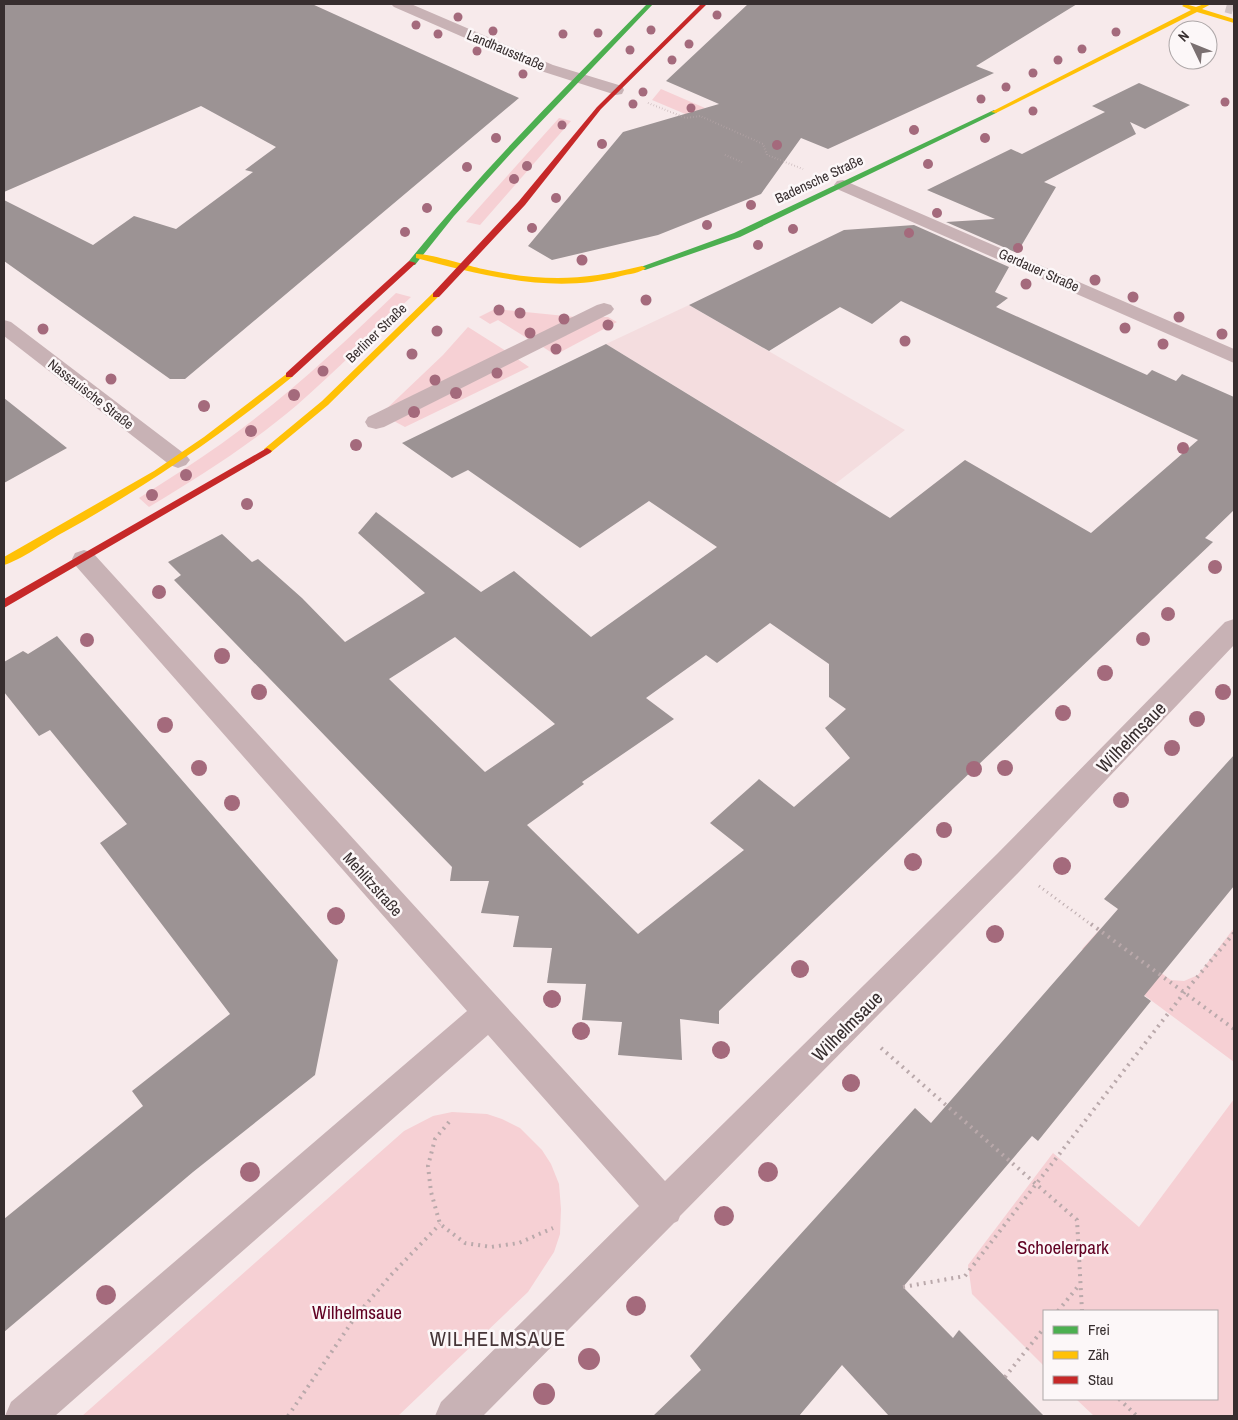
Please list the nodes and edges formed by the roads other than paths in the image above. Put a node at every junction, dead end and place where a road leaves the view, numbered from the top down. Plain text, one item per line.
1 (399, 4) edge
2 (650, 4) edge
3 (704, 4) edge
4 (1178, 4) edge
5 (1208, 4) edge
6 (1197, 10) junction
7 (1234, 21) edge
8 (577, 78) junction
9 (616, 90) junction
10 (843, 184) junction
11 (419, 256) junction
12 (462, 267) junction
13 (604, 309) dead end
14 (4, 326) edge
15 (1234, 357) edge
16 (376, 422) dead end
17 (178, 460) junction
18 (84, 559) junction
19 (4, 561) edge
20 (4, 604) edge
21 (1234, 630) edge
22 (489, 1014) junction
23 (665, 1208) junction
24 (25, 1416) edge
25 (455, 1416) edge

1 - 8 street, Landhausstraße
2 - 8 main road, Berliner Straße
3 - 9 main road, Berliner Straße
4 - 6 main road
5 - 6 main road, Badensche Straße
6 - 7 main road
6 - 10 main road, Badensche Straße
8 - 9 street, Landhausstraße
8 - 11 main road, Berliner Straße
9 - 12 main road, Berliner Straße
10 - 12 main road, Badensche Straße
10 - 15 street, Gerdauer Straße
11 - 12 main road, Badensche Straße
11 - 17 main road, Berliner Straße
12 - 18 main road, Berliner Straße
13 - 16 street
14 - 17 street, Nassauische Straße
17 - 19 main road, Berliner Straße
18 - 20 main road, Berliner Straße
18 - 22 street, Mehlitzstraße
21 - 23 street, Wilhelmsaue
22 - 23 street, Mehlitzstraße
22 - 24 street
23 - 25 street, Wilhelmsaue

